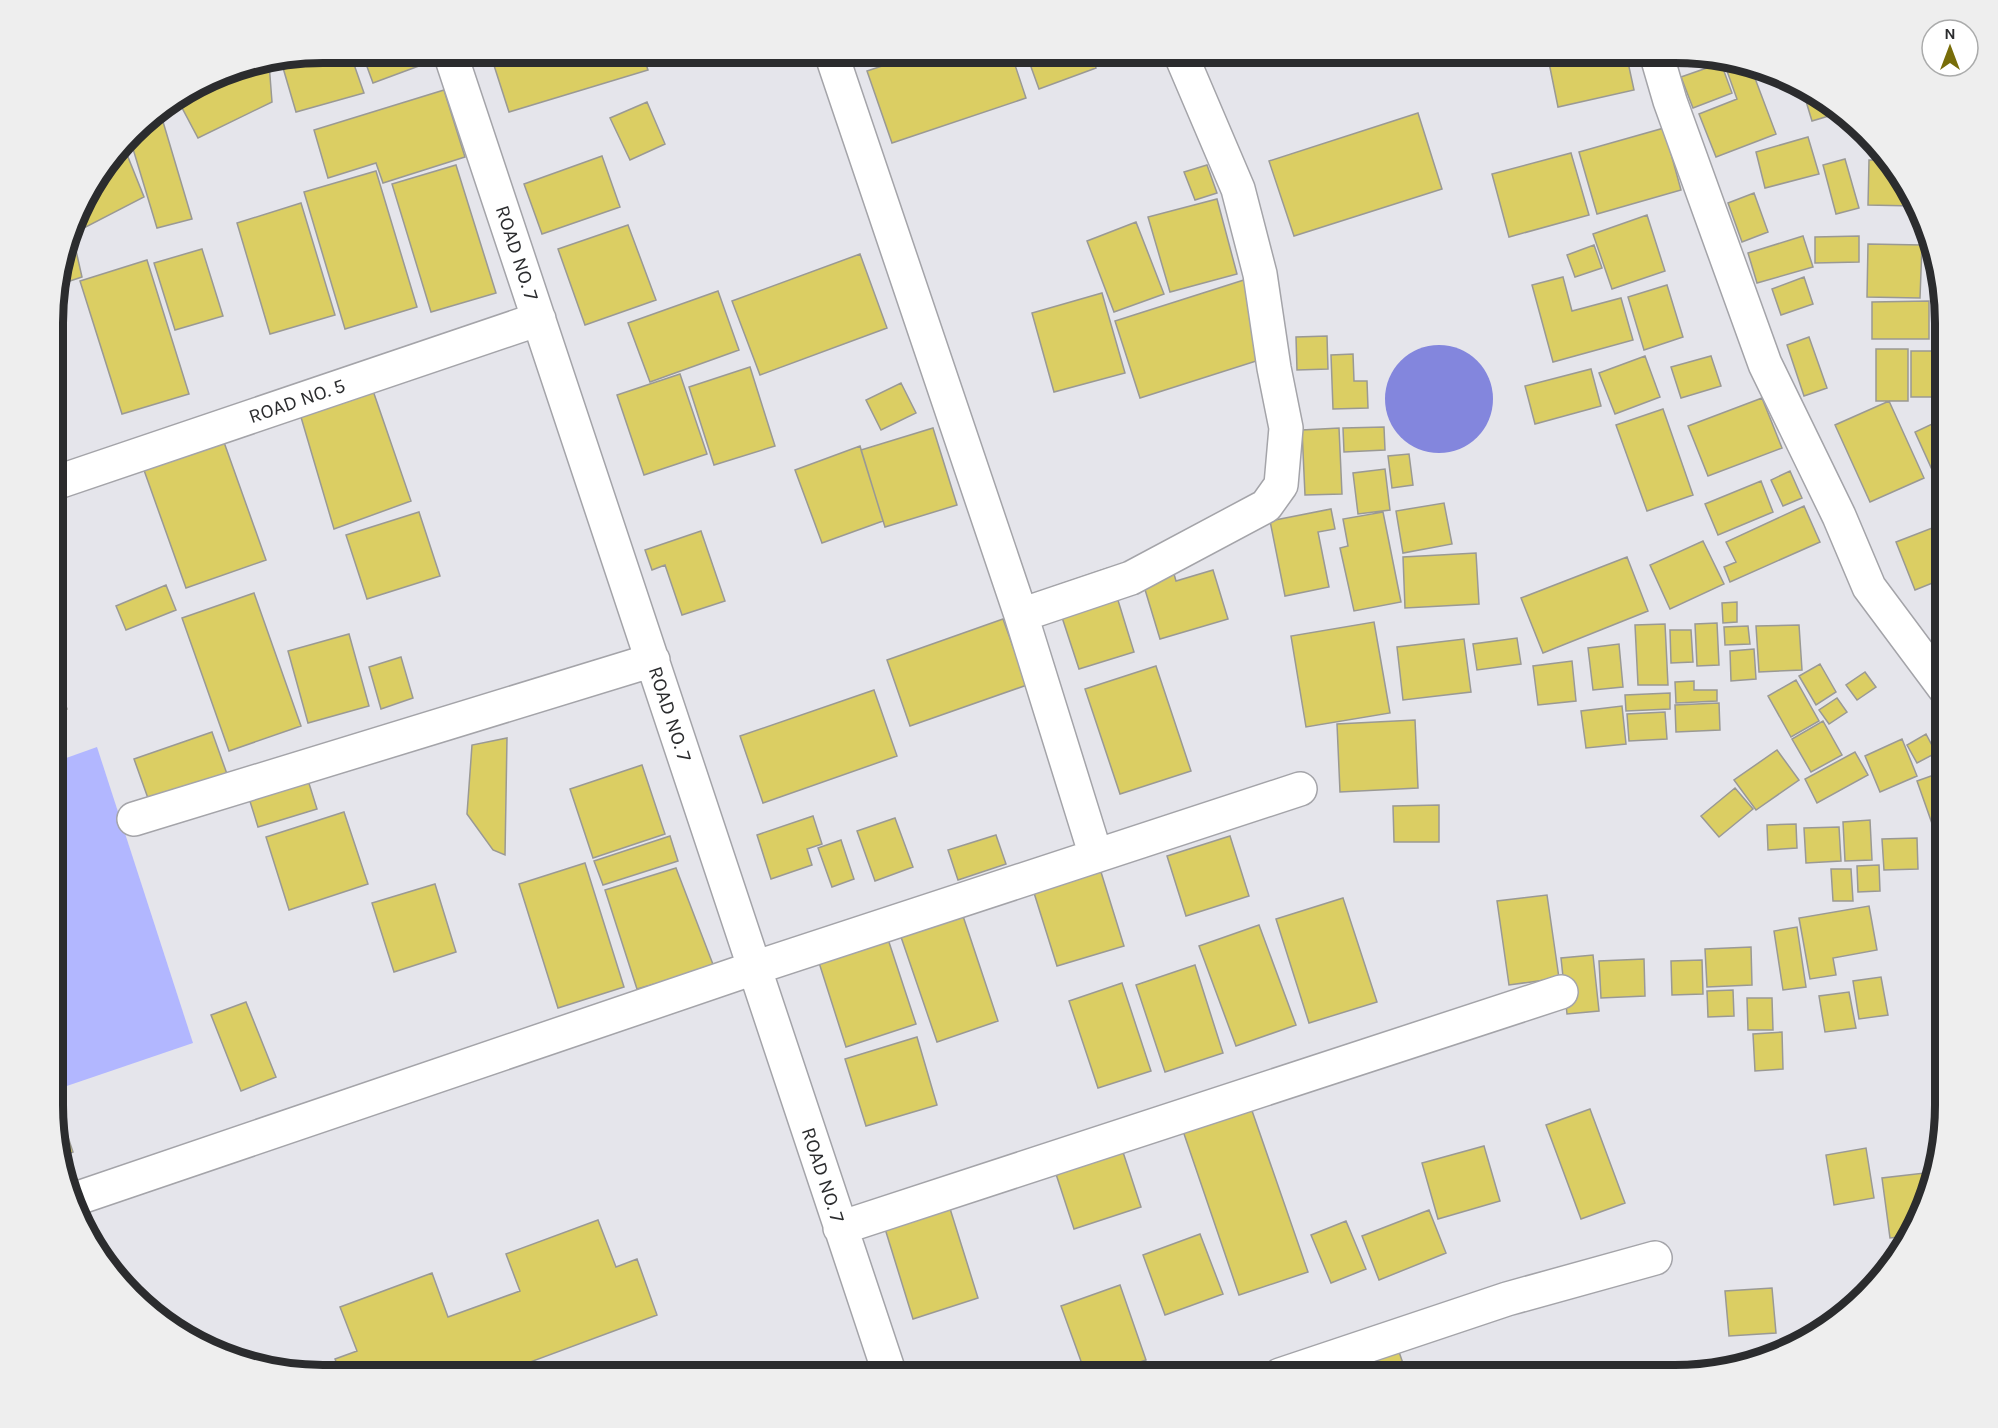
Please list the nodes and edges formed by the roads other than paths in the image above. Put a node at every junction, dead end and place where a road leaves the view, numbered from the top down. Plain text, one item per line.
1 (454, 63) edge
2 (834, 63) edge
3 (1184, 63) edge
4 (1659, 63) edge
5 (539, 319) junction
6 (63, 480) edge
7 (1021, 615) junction
8 (652, 660) junction
9 (1935, 676) edge
10 (1300, 789) dead end
11 (134, 819) dead end
12 (1096, 856) junction
13 (754, 968) junction
14 (1561, 993) dead end
15 (80, 1197) edge
16 (840, 1228) junction
17 (1655, 1258) dead end
18 (887, 1365) edge
19 (1310, 1365) edge

1 - 5 street, ROAD NO. 7
2 - 7 street
3 - 7 street
4 - 9 street
5 - 6 street, ROAD NO. 5
5 - 8 street, ROAD NO. 7
7 - 12 street
8 - 11 street
8 - 13 street, ROAD NO. 7
10 - 12 street
12 - 13 street
13 - 15 street
13 - 16 street, ROAD NO. 7
14 - 16 street
16 - 18 street, ROAD NO. 7
17 - 19 street

